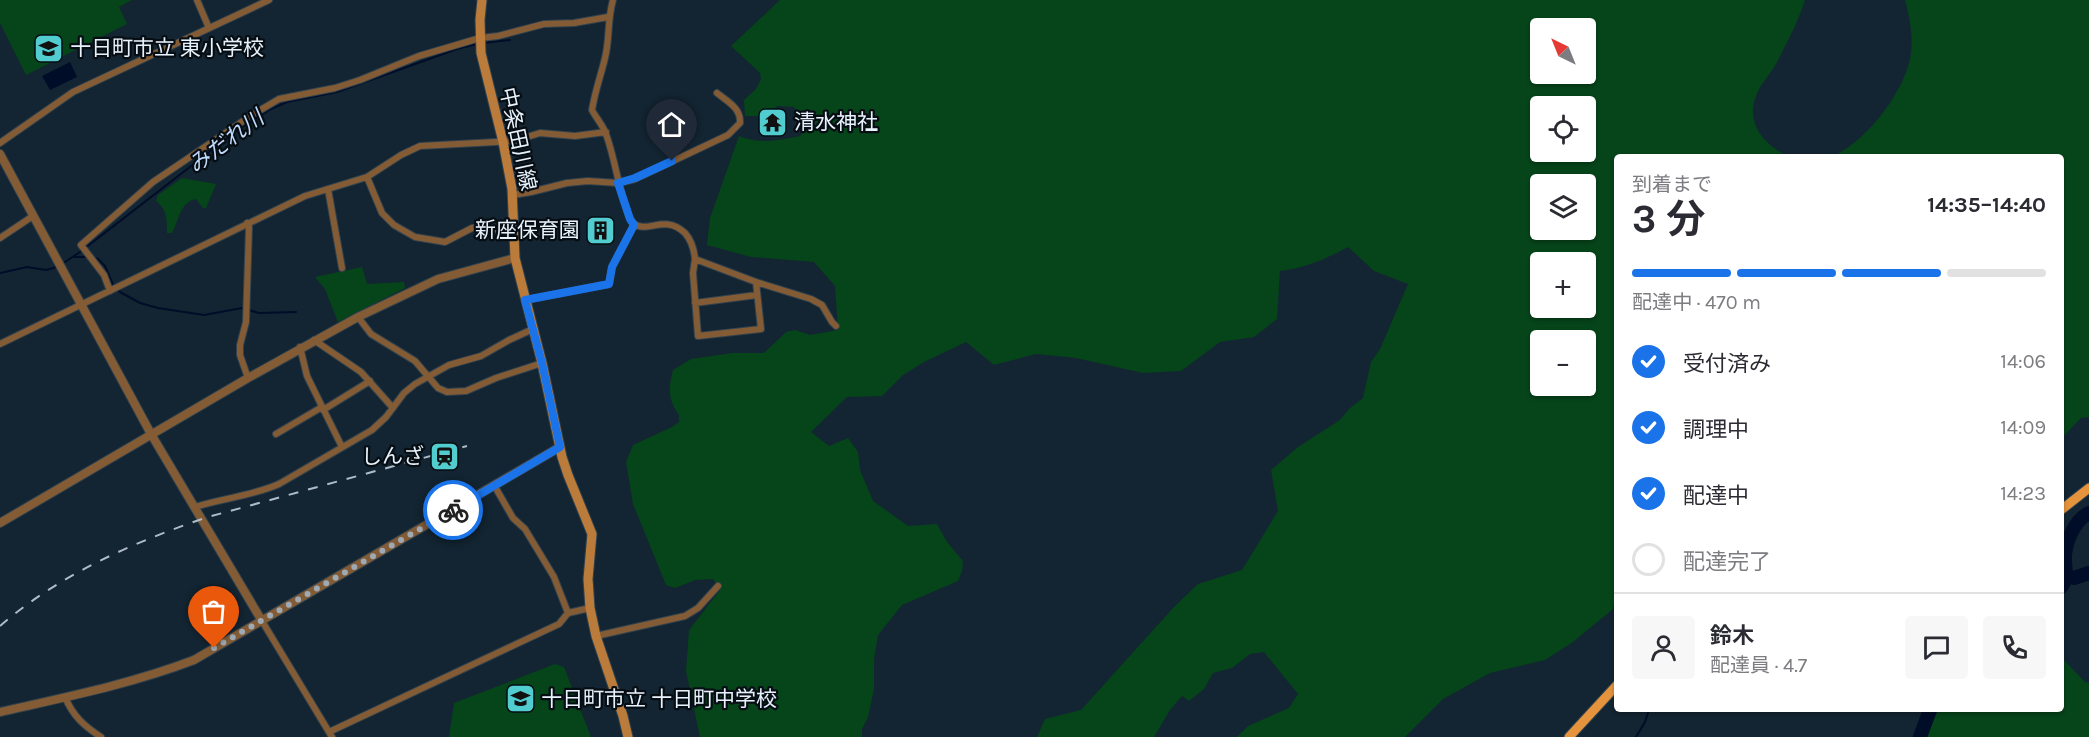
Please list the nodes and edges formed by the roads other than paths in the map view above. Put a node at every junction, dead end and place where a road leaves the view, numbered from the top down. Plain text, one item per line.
1 (197, 0) edge
2 (269, 0) edge
3 (482, 0) edge
4 (613, 0) edge
5 (608, 17) junction
6 (209, 28) junction
7 (480, 38) junction
8 (717, 93) dead end
9 (606, 132) junction
10 (503, 142) junction
11 (0, 143) edge
12 (0, 154) edge
13 (367, 177) junction
14 (618, 183) junction
15 (328, 189) junction
16 (513, 195) junction
17 (33, 216) junction
18 (247, 224) junction
19 (634, 225) junction
20 (514, 234) junction
21 (0, 238) edge
22 (515, 258) junction
23 (695, 259) junction
24 (342, 268) dead end
25 (756, 282) junction
26 (110, 291) junction
27 (757, 295) junction
28 (525, 300) junction
29 (695, 303) junction
30 (83, 304) junction
31 (358, 317) junction
32 (836, 326) dead end
33 (533, 329) junction
34 (314, 340) junction
35 (0, 344) edge
36 (300, 347) junction
37 (542, 363) junction
38 (430, 377) junction
39 (248, 378) junction
40 (370, 381) junction
41 (393, 408) junction
42 (322, 409) junction
43 (151, 434) junction
44 (276, 434) dead end
45 (342, 447) junction
46 (560, 447) junction
47 (494, 485) junction
48 (2089, 488) edge
49 (195, 507) junction
50 (2064, 508) edge
51 (0, 523) edge
52 (718, 585) dead end
53 (590, 608) junction
54 (568, 612) junction
55 (262, 621) junction
56 (596, 636) junction
57 (1614, 688) edge
58 (65, 697) junction
59 (0, 712) edge
60 (330, 735) edge
61 (101, 737) edge
62 (628, 737) edge
63 (1569, 737) edge

1 - 6 street
2 - 6 street
3 - 7 main road, 中条田川線
4 - 5 street
5 - 7 street
5 - 9 street
6 - 11 street
7 - 10 main road, 中条田川線
7 - 26 street
8 - 14 street
9 - 10 street
9 - 14 street
10 - 13 street
10 - 16 main road, 中条田川線
12 - 17 street
13 - 15 street
13 - 20 street
14 - 16 street
14 - 19 street
15 - 18 street
15 - 24 street
16 - 20 main road, 中条田川線
17 - 21 street
17 - 30 street
18 - 26 street
18 - 39 street
19 - 23 street
19 - 28 street
20 - 22 main road, 中条田川線
22 - 28 main road, 中条田川線
22 - 31 street
23 - 25 street
23 - 29 street
25 - 27 street
25 - 32 street
26 - 30 street
27 - 29 street
27 - 29 street
28 - 33 main road, 中条田川線
30 - 35 street
30 - 43 street
31 - 34 street
31 - 38 street
33 - 37 main road, 中条田川線
33 - 38 street
34 - 36 street
34 - 40 street
36 - 39 street
36 - 42 street
37 - 38 street
37 - 46 main road, 中条田川線
38 - 41 street
39 - 43 street
40 - 41 street
40 - 42 street
41 - 45 street
42 - 44 street
42 - 45 street
43 - 49 street
43 - 51 street
45 - 49 street
46 - 47 street
46 - 53 main road, 中条田川線
47 - 54 street
47 - 55 street
48 - 50 main road
49 - 55 street
52 - 56 street
53 - 54 street
53 - 56 main road, 中条田川線
54 - 60 street
55 - 58 street
55 - 60 street
56 - 62 main road, 中条田川線
57 - 63 main road
58 - 59 street
58 - 61 street

